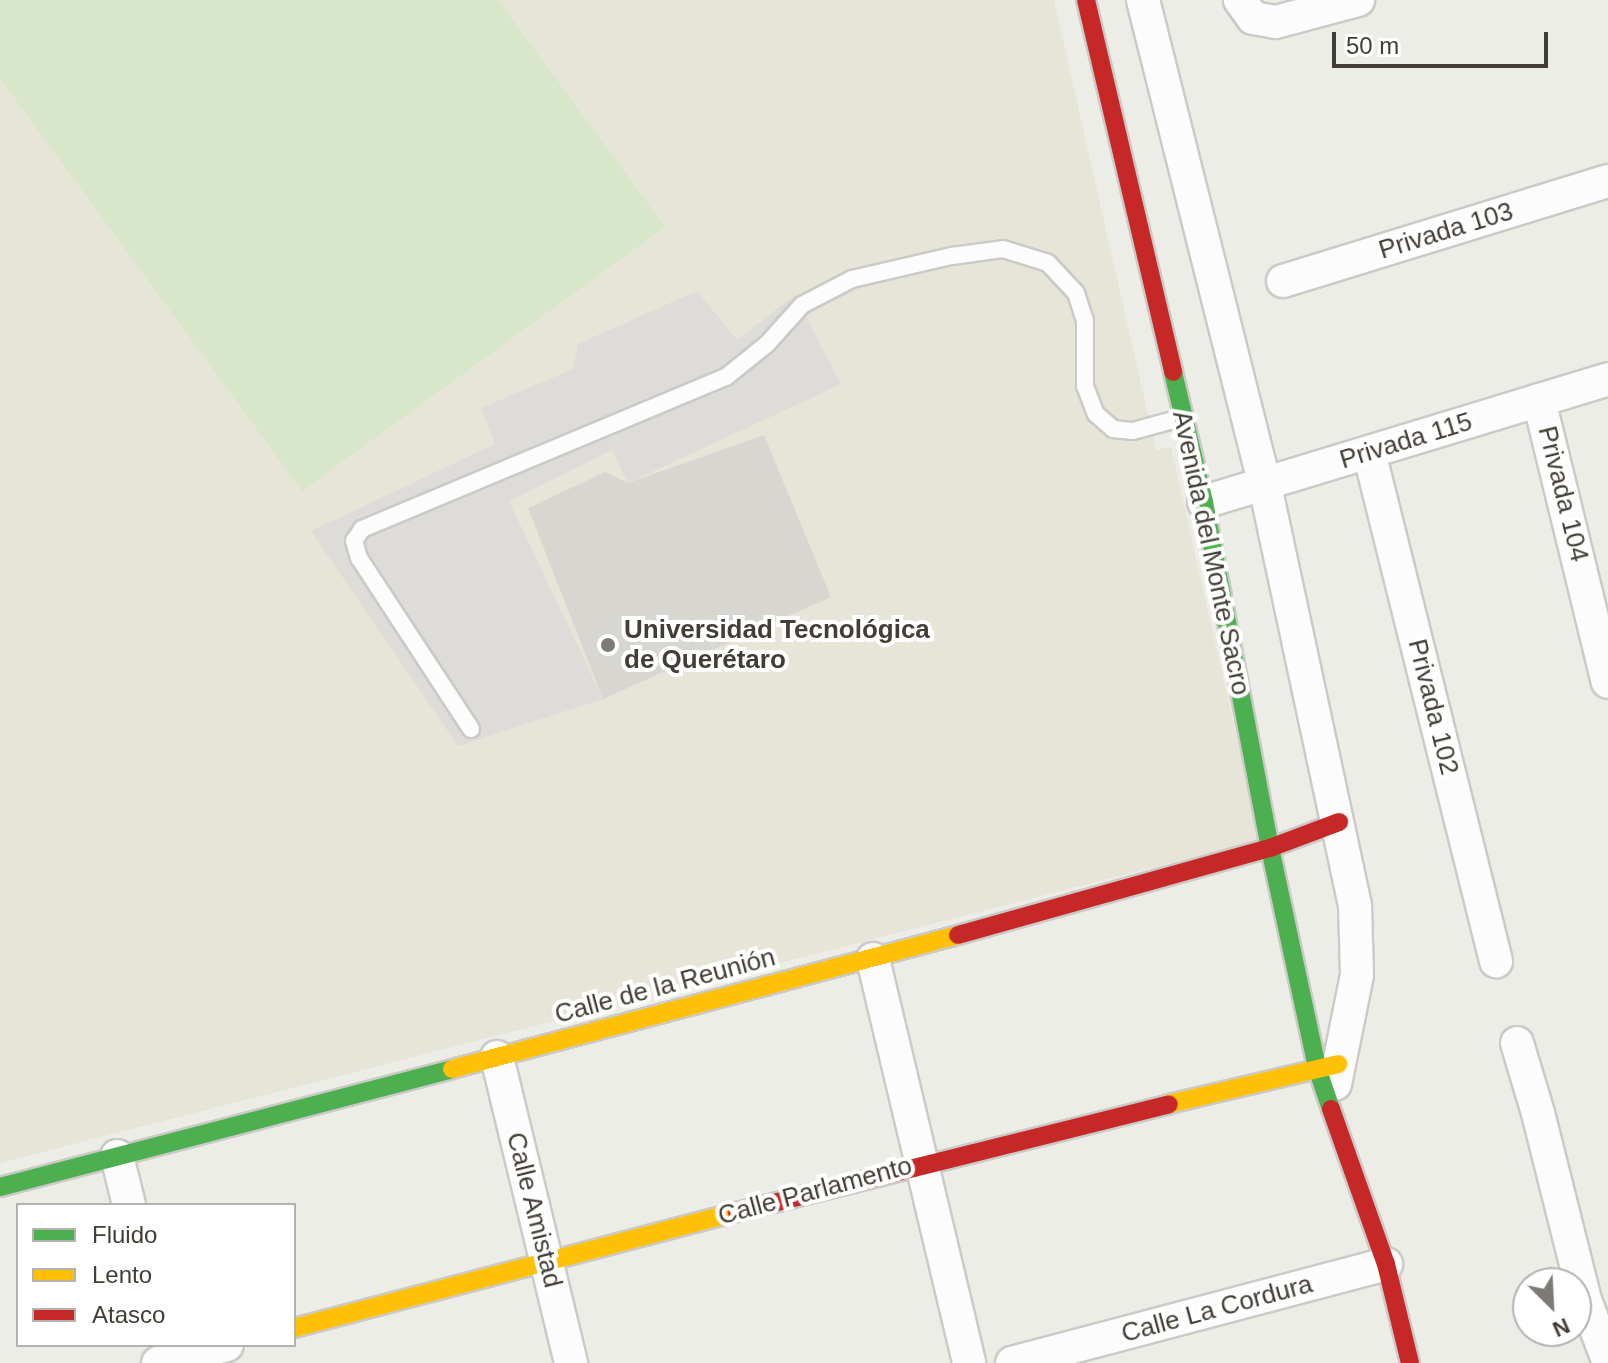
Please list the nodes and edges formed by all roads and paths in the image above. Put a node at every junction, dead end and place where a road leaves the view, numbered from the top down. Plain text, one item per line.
1 (1086, 0) edge
2 (1143, 0) edge
3 (1240, 0) edge
4 (1358, 0) edge
5 (1608, 181) edge
6 (1283, 281) dead end
7 (1608, 379) edge
8 (1539, 400) junction
9 (1184, 417) junction
10 (1369, 452) junction
11 (1264, 481) junction
12 (1204, 502) junction
13 (1608, 682) edge
14 (471, 729) dead end
15 (1339, 822) junction
16 (1270, 848) junction
17 (873, 959) junction
18 (1496, 961) dead end
19 (1517, 1043) dead end
20 (497, 1057) junction
21 (1327, 1066) junction
22 (1332, 1107) joint
23 (117, 1156) junction
24 (922, 1163) junction
25 (0, 1187) edge
26 (129, 1203) edge
27 (547, 1261) junction
28 (1381, 1266) junction
29 (296, 1327) edge
30 (217, 1347) edge
31 (164, 1358) edge
32 (1607, 1362) edge
33 (571, 1363) edge
34 (969, 1363) edge
35 (1012, 1363) edge
36 (1410, 1363) edge

1 - 9 street, Avenida del Monte Sacro
2 - 11 street, Avenida del Monte Sacro
3 - 4 street
5 - 6 street, Privada 103
7 - 8 street, Privada 115
8 - 10 street, Privada 115
8 - 13 street, Privada 104
9 - 12 street, Avenida del Monte Sacro
9 - 14 lane
10 - 11 street, Privada 115
10 - 18 street, Privada 102
11 - 12 street, Privada 115
11 - 15 street, Avenida del Monte Sacro
12 - 16 street, Avenida del Monte Sacro
15 - 16 street, Calle de la Reunión
15 - 21 street, Avenida del Monte Sacro
16 - 17 street, Calle de la Reunión
16 - 21 street, Avenida del Monte Sacro
17 - 20 street, Calle de la Reunión
17 - 24 street
19 - 32 street
20 - 23 street, Calle de la Reunión
20 - 27 street, Calle Amistad
21 - 22 street, Avenida del Monte Sacro
21 - 24 street, Calle Parlamento
22 - 28 street, Avenida del Monte Sacro
23 - 25 street, Calle de la Reunión
23 - 26 street
24 - 27 street, Calle Parlamento
24 - 34 street
27 - 29 street, Calle Parlamento
27 - 33 street, Calle Amistad
28 - 35 street, Calle La Cordura
28 - 36 street, Avenida del Monte Sacro
30 - 31 street

